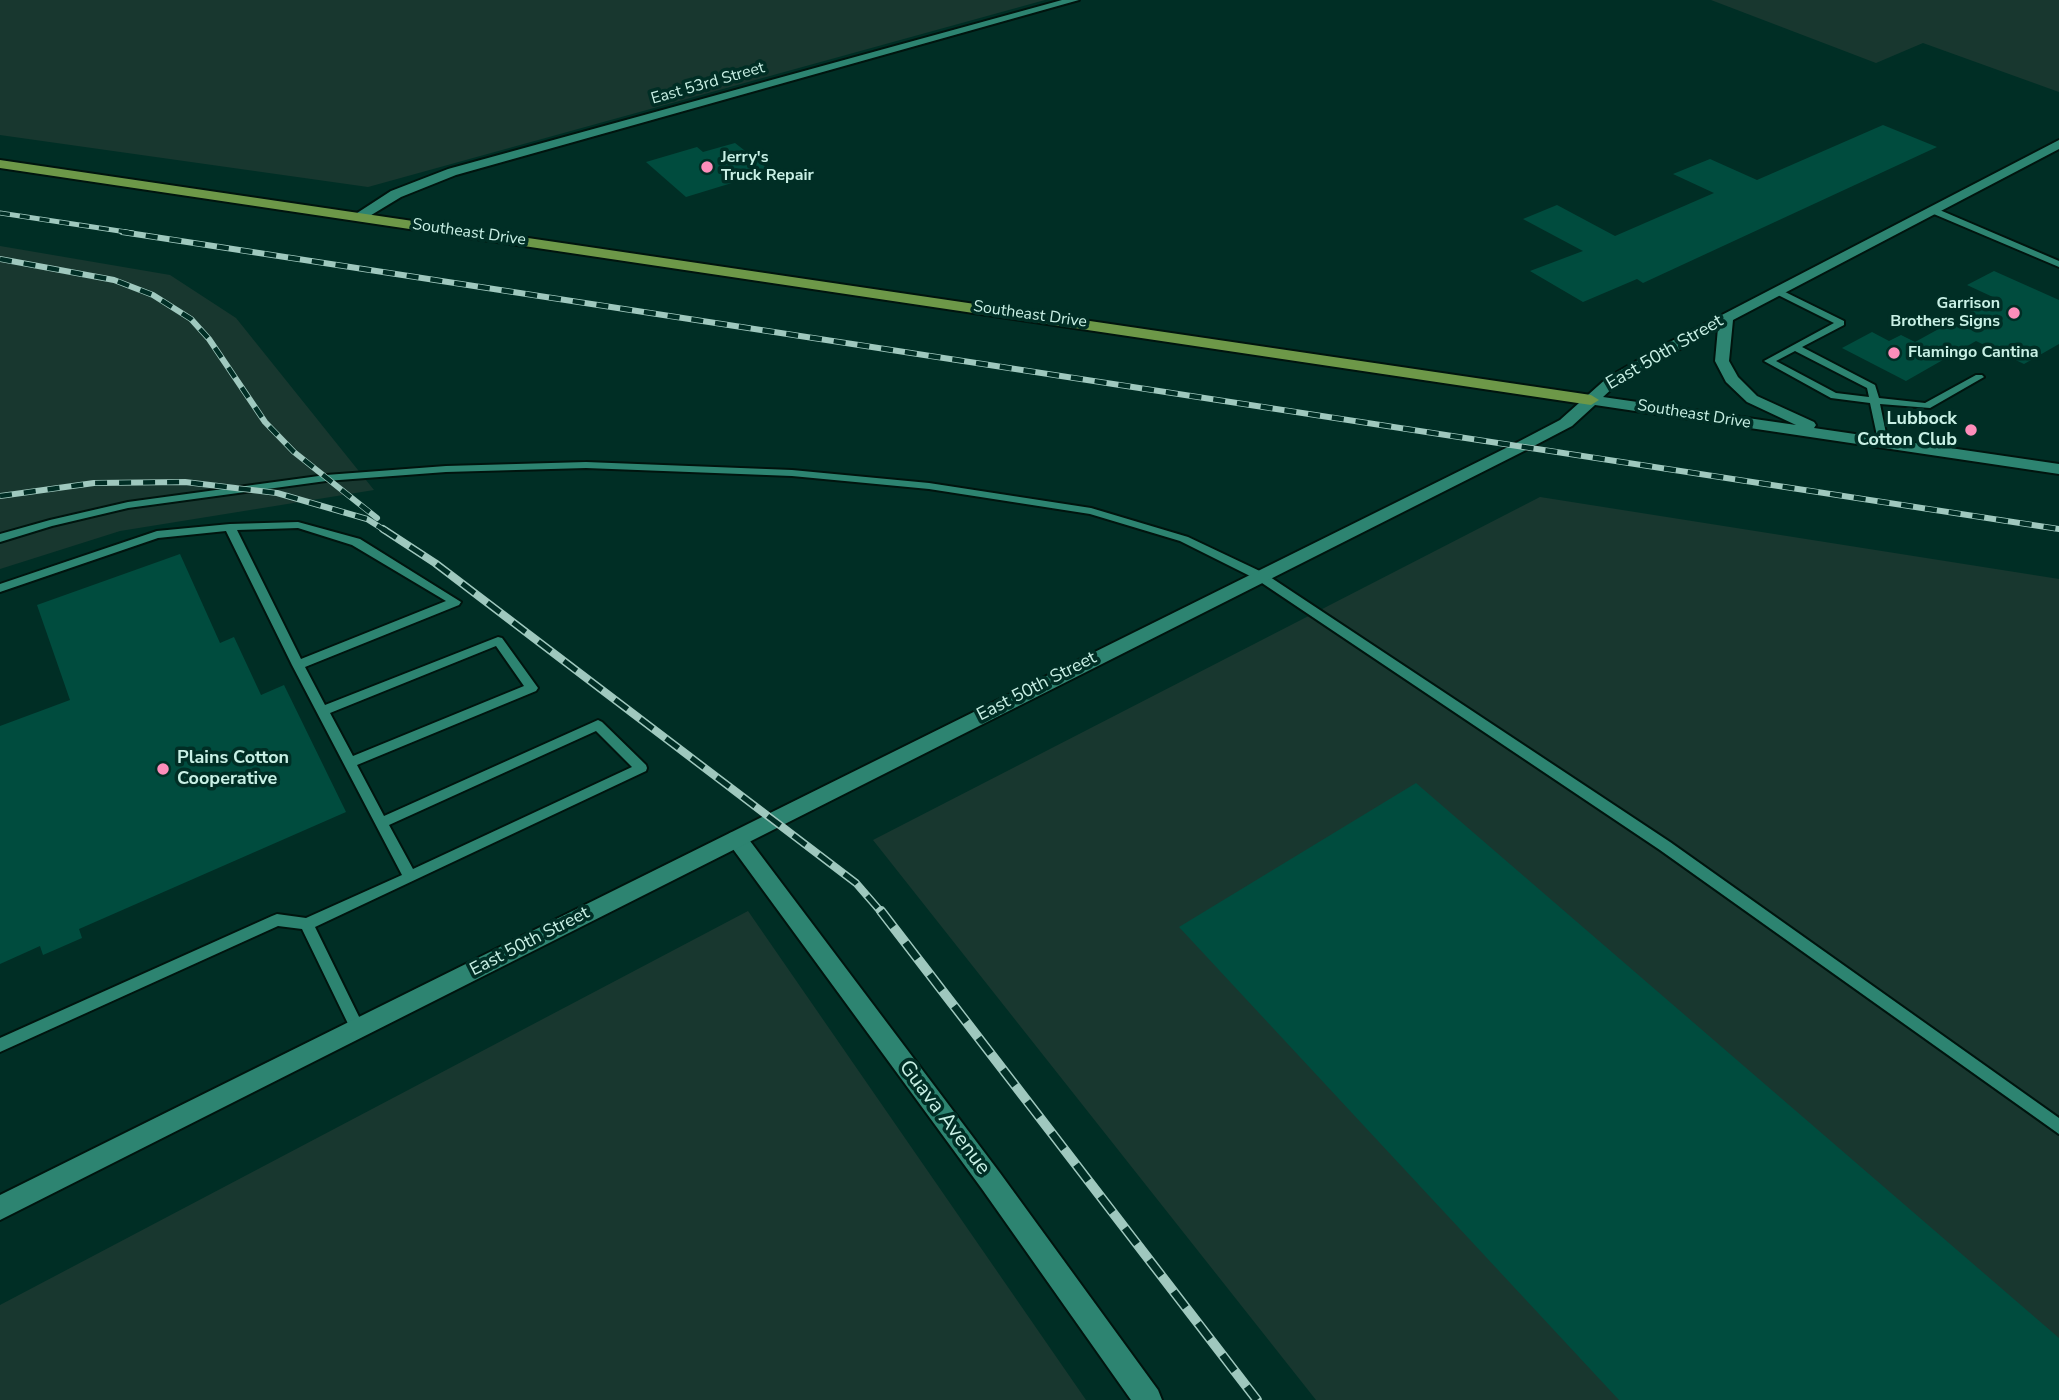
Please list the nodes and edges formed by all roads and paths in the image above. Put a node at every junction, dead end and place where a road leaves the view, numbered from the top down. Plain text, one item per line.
1 (1074, 0) edge
2 (2059, 144) edge
3 (0, 164) edge
4 (1932, 209) junction
5 (358, 217) junction
6 (2059, 264) edge
7 (1777, 291) junction
8 (1727, 317) junction
9 (1795, 347) junction
10 (1979, 377) dead end
11 (1591, 400) junction
12 (1875, 400) junction
13 (1835, 436) junction
14 (1883, 443) junction
15 (2059, 469) edge
16 (230, 527) junction
17 (0, 538) edge
18 (1260, 576) junction
19 (0, 589) edge
20 (299, 665) junction
21 (323, 711) junction
22 (349, 763) junction
23 (381, 823) junction
24 (737, 839) junction
25 (410, 877) junction
26 (307, 924) junction
27 (358, 1029) junction
28 (0, 1045) edge
29 (2059, 1127) edge
30 (0, 1208) edge
31 (1148, 1400) edge

1 - 5 main road, East 53rd Street
2 - 4 main road, East 50th Street
3 - 5 main road, Southeast Drive
4 - 6 lane
4 - 7 main road, East 50th Street
5 - 11 main road, Southeast Drive
7 - 8 main road, East 50th Street
7 - 9 lane
8 - 11 main road, East 50th Street
8 - 13 main road
9 - 12 lane
9 - 12 lane
10 - 12 lane
11 - 13 main road, Southeast Drive
11 - 18 main road, East 50th Street
12 - 14 lane
13 - 14 main road, Southeast Drive
14 - 15 main road, Southeast Drive
16 - 19 lane
16 - 20 lane
16 - 20 lane
17 - 18 lane
18 - 24 main road, East 50th Street
18 - 29 lane
20 - 21 lane
21 - 22 lane
21 - 22 lane
22 - 23 lane
23 - 25 lane
23 - 25 lane
24 - 27 main road, East 50th Street
24 - 31 main road, Guava Avenue
25 - 26 lane
26 - 27 lane
26 - 28 lane
27 - 30 main road, East 50th Street

